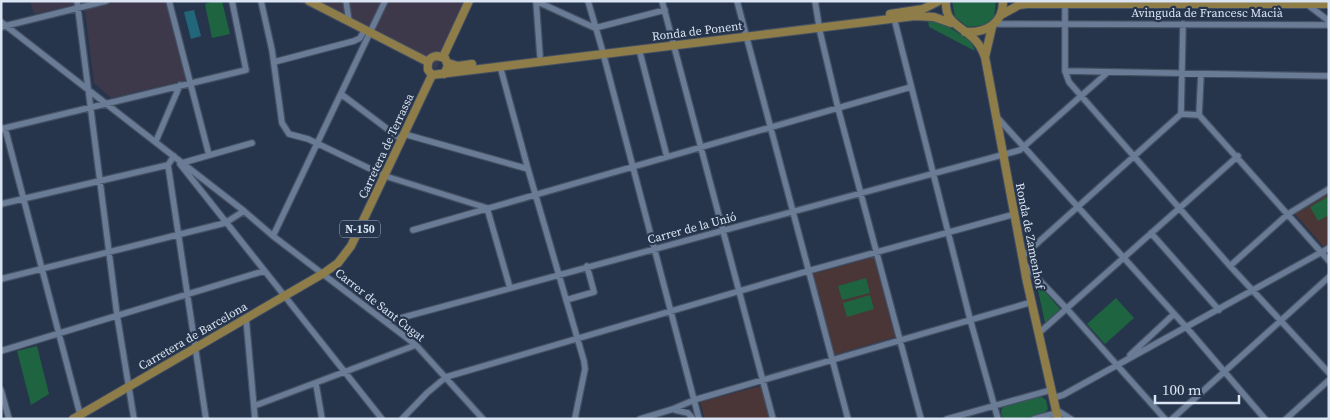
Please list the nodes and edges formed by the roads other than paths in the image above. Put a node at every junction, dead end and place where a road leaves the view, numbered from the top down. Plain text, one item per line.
1 (77, 1) edge
2 (106, 1) edge
3 (169, 1) edge
4 (232, 1) edge
5 (261, 1) edge
6 (309, 1) edge
7 (346, 1) edge
8 (386, 1) edge
9 (469, 1) edge
10 (536, 1) edge
11 (588, 1) edge
12 (662, 1) edge
13 (737, 1) edge
14 (815, 1) edge
15 (939, 1) edge
16 (946, 1) edge
17 (1002, 1) edge
18 (1065, 3) edge
19 (1329, 4) edge
20 (1315, 5) edge
21 (78, 9) junction
22 (665, 10) junction
23 (1001, 15) junction
24 (894, 18) junction
25 (1329, 20) edge
26 (349, 21) junction
27 (952, 23) junction
28 (1065, 23) junction
29 (1184, 24) junction
30 (3, 25) edge
31 (818, 25) junction
32 (994, 25) junction
33 (1329, 25) edge
34 (595, 28) junction
35 (368, 31) junction
36 (965, 32) junction
37 (746, 34) junction
38 (673, 43) junction
39 (639, 49) junction
40 (603, 52) junction
41 (540, 56) junction
42 (985, 56) junction
43 (445, 60) junction
44 (274, 62) junction
45 (428, 62) junction
46 (500, 66) junction
47 (1065, 71) junction
48 (1106, 72) junction
49 (444, 74) junction
50 (1182, 74) junction
51 (1200, 74) junction
52 (432, 75) junction
53 (1329, 76) edge
54 (190, 82) junction
55 (180, 85) junction
56 (911, 87) junction
57 (88, 89) junction
58 (341, 94) junction
59 (1081, 96) junction
60 (108, 104) junction
61 (91, 107) junction
62 (838, 108) junction
63 (995, 114) junction
64 (1181, 114) junction
65 (1199, 115) junction
66 (771, 127) junction
67 (3, 129) edge
68 (403, 137) junction
69 (156, 141) junction
70 (252, 143) dead end
71 (317, 144) junction
72 (1024, 147) junction
73 (701, 148) junction
74 (209, 155) junction
75 (1003, 155) junction
76 (174, 156) junction
77 (1238, 156) junction
78 (667, 157) junction
79 (1134, 157) junction
80 (182, 163) junction
81 (168, 165) junction
82 (632, 167) junction
83 (528, 169) junction
84 (934, 173) junction
85 (385, 176) junction
86 (102, 181) junction
87 (1329, 188) edge
88 (861, 193) junction
89 (536, 194) junction
90 (25, 198) junction
91 (1, 204) edge
92 (487, 208) junction
93 (1078, 208) junction
94 (1180, 208) junction
95 (244, 211) junction
96 (792, 211) junction
97 (1015, 214) junction
98 (1288, 214) junction
99 (225, 224) junction
100 (412, 230) dead end
101 (723, 230) junction
102 (949, 232) junction
103 (1151, 233) junction
104 (180, 236) junction
105 (273, 236) junction
106 (1329, 248) edge
107 (654, 249) junction
108 (109, 252) junction
109 (1321, 252) junction
110 (876, 253) junction
111 (1124, 258) junction
112 (1023, 260) junction
113 (1329, 261) edge
114 (587, 266) junction
115 (1230, 266) junction
116 (42, 269) junction
117 (264, 271) junction
118 (808, 271) junction
119 (324, 273) junction
120 (558, 274) junction
121 (1329, 277) edge
122 (1, 279) edge
123 (510, 288) junction
124 (1254, 290) junction
125 (740, 291) junction
126 (187, 295) junction
127 (284, 295) junction
128 (566, 300) junction
129 (1032, 302) junction
130 (1067, 308) junction
131 (1219, 310) junction
132 (671, 312) junction
133 (1174, 314) junction
134 (117, 315) junction
135 (246, 318) junction
136 (970, 319) junction
137 (1279, 321) junction
138 (386, 322) junction
139 (1187, 328) junction
140 (1039, 333) junction
141 (58, 335) junction
142 (578, 340) junction
143 (900, 340) junction
144 (416, 345) junction
145 (196, 347) junction
146 (1, 351) edge
147 (832, 359) junction
148 (1125, 360) junction
149 (1117, 366) junction
150 (1225, 372) junction
151 (345, 373) junction
152 (1329, 373) edge
153 (446, 377) junction
154 (762, 379) junction
155 (1329, 380) edge
156 (316, 384) junction
157 (128, 387) junction
158 (1, 390) edge
159 (1052, 394) junction
160 (694, 400) junction
161 (994, 405) junction
162 (254, 406) junction
163 (673, 409) junction
164 (80, 414) junction
165 (1057, 415) edge
166 (574, 418) edge
167 (693, 418) edge
168 (9, 419) edge
169 (73, 419) edge
170 (134, 419) edge
171 (206, 419) edge
172 (255, 419) edge
173 (322, 419) edge
174 (382, 419) edge
175 (402, 419) edge
176 (483, 419) edge
177 (582, 419) edge
178 (640, 419) edge
179 (699, 419) edge
180 (773, 419) edge
181 (848, 419) edge
182 (921, 419) edge
183 (947, 419) edge
184 (998, 419) edge
185 (1034, 419) edge
186 (1071, 419) edge
187 (1165, 419) edge
188 (1172, 419) edge
189 (1265, 419) edge
190 (1286, 419) edge

1 - 21 street
2 - 21 street
3 - 54 street
4 - 54 street
5 - 44 street
6 - 26 main road
7 - 26 street
8 - 35 street
9 - 43 main road
10 - 34 street
10 - 41 street
11 - 34 street
12 - 22 street
13 - 37 street
14 - 31 street
15 - 31 main road, Ronda de Ponent
16 - 27 main road
17 - 23 main road
18 - 20 main road, Avinguda de Francesc Macià
18 - 23 main road, Avinguda de Francesc Macià
18 - 28 street
19 - 20 main road, Avinguda de Francesc Macià
20 - 25 street
21 - 30 street
21 - 57 street
22 - 34 street
22 - 38 street
23 - 32 main road
24 - 27 main road, Ronda de Ponent
24 - 31 main road, Ronda de Ponent
24 - 56 street
26 - 35 main road
27 - 36 main road, Ronda de Ponent
28 - 29 street, Avinguda de Francesc Macià
28 - 32 street, Avinguda de Francesc Macià
28 - 47 street
29 - 33 street, Avinguda de Francesc Macià
29 - 50 street
30 - 57 street
31 - 37 main road, Ronda de Ponent
31 - 62 street
32 - 36 main road
32 - 42 main road, Ronda de Zamenhof
34 - 40 street
35 - 44 street
35 - 45 main road
35 - 58 street
36 - 42 main road, Ronda de Zamenhof
37 - 38 main road, Ronda de Ponent
37 - 66 street
38 - 39 main road, Ronda de Ponent
38 - 40 main road, Ronda de Ponent
38 - 73 street
39 - 40 main road, Ronda de Ponent
39 - 78 street
40 - 41 main road, Ronda de Ponent
40 - 46 main road, Ronda de Ponent
40 - 82 street
41 - 43 main road, Ronda de Ponent
42 - 63 main road, Ronda de Zamenhof
43 - 45 main road
43 - 49 main road
44 - 71 street
45 - 52 main road
46 - 49 main road, Ronda de Ponent
46 - 83 street
47 - 48 street
47 - 59 street
48 - 50 street
48 - 59 street
49 - 52 main road
50 - 51 street
50 - 64 street
51 - 53 street
51 - 65 street
52 - 68 main road, Carretera de Terrassa / N-150
54 - 55 street
54 - 74 street
55 - 60 street
55 - 69 street
56 - 62 street
56 - 84 street
57 - 60 street
57 - 61 street
58 - 68 street
58 - 71 street
59 - 72 street
59 - 79 street
60 - 61 street
60 - 69 street
61 - 67 street
61 - 86 street
62 - 66 street
62 - 88 street
63 - 72 street
63 - 75 main road, Ronda de Zamenhof
64 - 65 street
64 - 79 street
65 - 77 street
66 - 73 street
66 - 96 street
67 - 90 street
68 - 83 street
68 - 85 main road, Carretera de Terrassa / N-150
69 - 76 street
70 - 74 street
71 - 85 street
71 - 105 street
72 - 75 street, Carrer de la Unió
72 - 93 street
73 - 78 street
73 - 101 street
74 - 80 street
75 - 84 street, Carrer de la Unió
75 - 97 main road, Ronda de Zamenhof
76 - 80 street, Carrer de Sant Cugat
76 - 81 street
76 - 99 street
77 - 94 street
77 - 98 street
78 - 82 street
79 - 93 street
79 - 94 street
80 - 95 street, Carrer de Sant Cugat
81 - 86 street
81 - 104 street
82 - 89 street
82 - 107 street
83 - 89 street
84 - 88 street, Carrer de la Unió
84 - 102 street
85 - 92 street
85 - 119 main road, Carretera de Terrassa / N-150
86 - 90 street
86 - 108 street
87 - 98 street
88 - 96 street, Carrer de la Unió
88 - 110 street
89 - 92 street
89 - 120 street
90 - 91 street
90 - 116 street
92 - 100 street
92 - 123 street
93 - 111 street
93 - 112 street
94 - 103 street
94 - 115 street
95 - 99 street
95 - 105 street, Carrer de Sant Cugat
96 - 101 street, Carrer de la Unió
96 - 118 street
97 - 102 street
97 - 112 main road, Ronda de Zamenhof
98 - 109 street
98 - 115 street
99 - 104 street
99 - 117 street
101 - 107 street, Carrer de la Unió
101 - 125 street
102 - 110 street
102 - 136 street
103 - 111 street
103 - 131 street
104 - 108 street
104 - 126 street
105 - 119 street, Carrer de Sant Cugat
106 - 109 street
107 - 114 street, Carrer de la Unió
107 - 132 street
108 - 116 street
108 - 134 street
109 - 113 street
109 - 124 street
110 - 118 street
110 - 143 street
111 - 130 street
111 - 133 street
112 - 129 main road, Ronda de Zamenhof
112 - 130 street
114 - 120 street, Carrer de la Unió
114 - 128 street
115 - 124 street
116 - 122 street
116 - 141 street
117 - 126 street
117 - 127 street
118 - 125 street
118 - 147 street
119 - 127 main road, Carretera de Barcelona / N-150
119 - 138 street, Carrer de Sant Cugat
120 - 123 street, Carrer de la Unió
120 - 128 street
121 - 137 street
123 - 138 street, Carrer de la Unió
124 - 131 street
124 - 137 street
125 - 132 street
125 - 154 street
126 - 134 street
126 - 145 street
127 - 135 main road, Carretera de Barcelona / N-150
127 - 151 street
128 - 142 street
129 - 136 street
129 - 140 main road, Ronda de Zamenhof
130 - 140 street
130 - 149 street
131 - 139 street
132 - 142 street
132 - 160 street
133 - 139 street
133 - 148 street
134 - 141 street
134 - 157 street
135 - 145 main road, Carretera de Barcelona / N-150
135 - 162 street
136 - 143 street
136 - 161 street
137 - 150 street
137 - 152 street
138 - 144 street, Carrer de Sant Cugat
139 - 148 street
139 - 150 street
140 - 159 main road, Ronda de Zamenhof
141 - 146 street
141 - 164 street
142 - 153 street
142 - 166 street
143 - 147 street
143 - 182 street
144 - 151 street
144 - 153 street, Carrer de Sant Cugat
145 - 157 main road, Carretera de Barcelona / N-150
145 - 171 street
147 - 154 street
147 - 181 street
148 - 149 street
149 - 159 street
149 - 187 street
150 - 188 street
150 - 189 street
151 - 156 street
151 - 174 street
153 - 175 street
153 - 176 street, Carrer de Sant Cugat
154 - 160 street
154 - 180 street
155 - 190 street
156 - 162 street
156 - 173 street
157 - 164 main road, Carretera de Barcelona / N-150
157 - 170 street
158 - 168 street
159 - 161 street
159 - 165 main road, Ronda de Zamenhof
160 - 163 street
160 - 167 street
160 - 179 street
161 - 183 street
161 - 184 street
162 - 172 street
163 - 167 street
163 - 178 street
164 - 169 main road, Carretera de Barcelona / N-150
165 - 185 street
165 - 186 street
166 - 177 street

